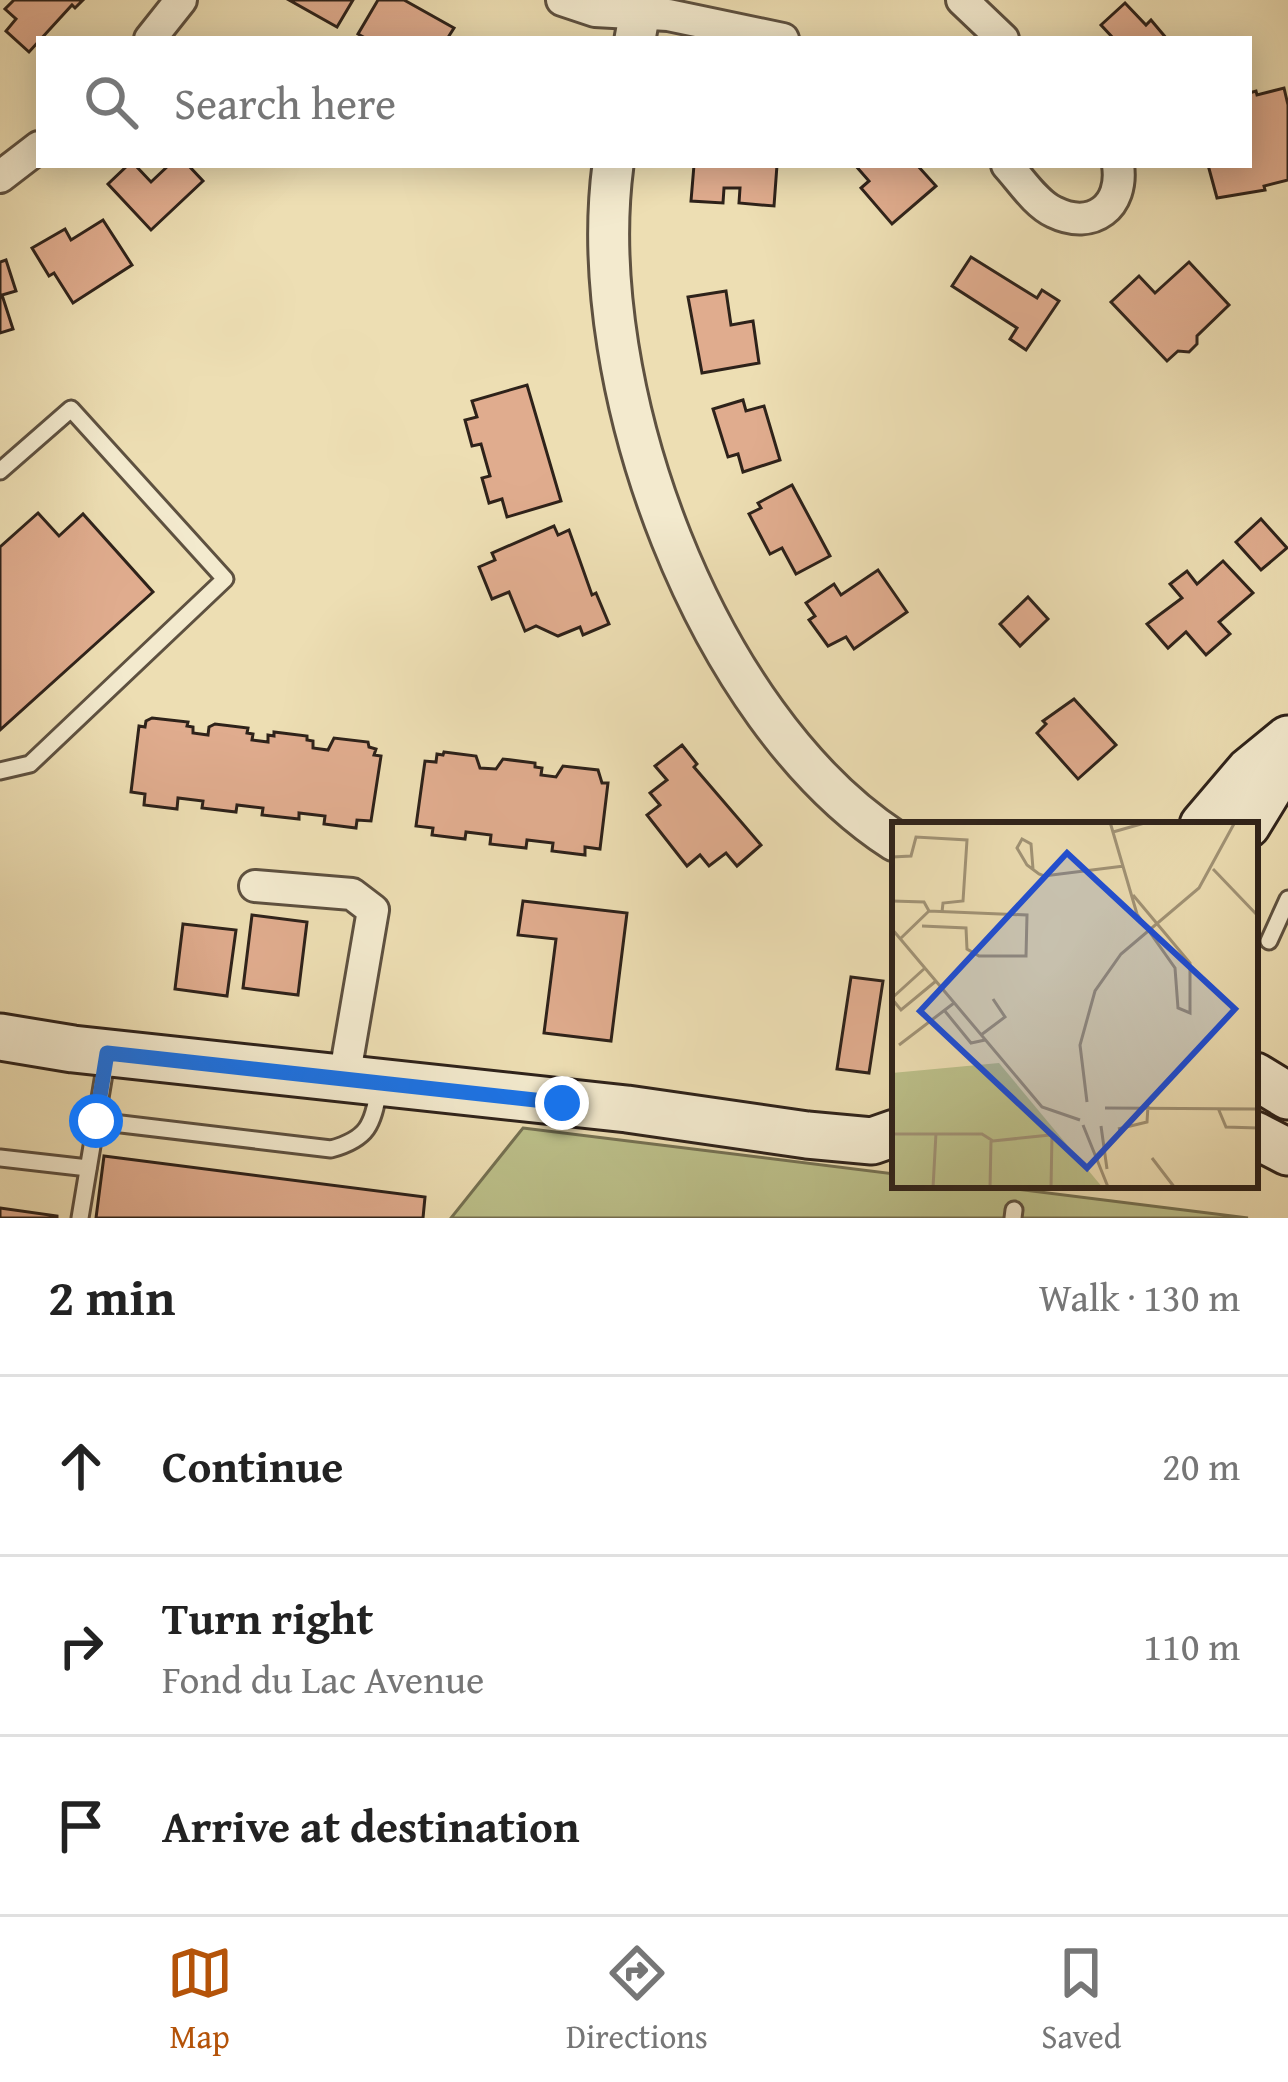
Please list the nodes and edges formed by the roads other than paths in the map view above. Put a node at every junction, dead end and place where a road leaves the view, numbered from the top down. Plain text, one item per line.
1 (181, 0) edge
2 (562, 0) edge
3 (962, 0) edge
4 (639, 17) edge
5 (152, 36) edge
6 (763, 36) edge
7 (1000, 36) edge
8 (36, 149) edge
9 (613, 168) edge
10 (1010, 168) edge
11 (1118, 168) edge
12 (0, 177) edge
13 (0, 471) edge
14 (1288, 739) edge
15 (1288, 758) edge
16 (0, 771) edge
17 (1206, 822) edge
18 (1249, 822) edge
19 (892, 839) edge
20 (255, 886) dead end
21 (1288, 899) edge
22 (1269, 941) dead end
23 (0, 1037) edge
24 (107, 1053) junction
25 (1258, 1078) edge
26 (362, 1081) junction
27 (1288, 1096) edge
28 (96, 1121) junction
29 (892, 1134) edge
30 (1258, 1137) edge
31 (1288, 1152) edge
32 (0, 1158) edge
33 (88, 1168) junction
34 (80, 1218) edge

1 - 5 street
2 - 4 street
3 - 7 street
4 - 6 street
8 - 12 street
9 - 19 street
10 - 11 street
13 - 16 lane
14 - 17 main road
15 - 18 main road
20 - 26 street
21 - 22 lane
23 - 24 main road
24 - 26 main road
24 - 28 lane
25 - 27 main road
26 - 28 lane
26 - 29 main road
28 - 33 lane
30 - 31 main road
32 - 33 lane
33 - 34 lane

